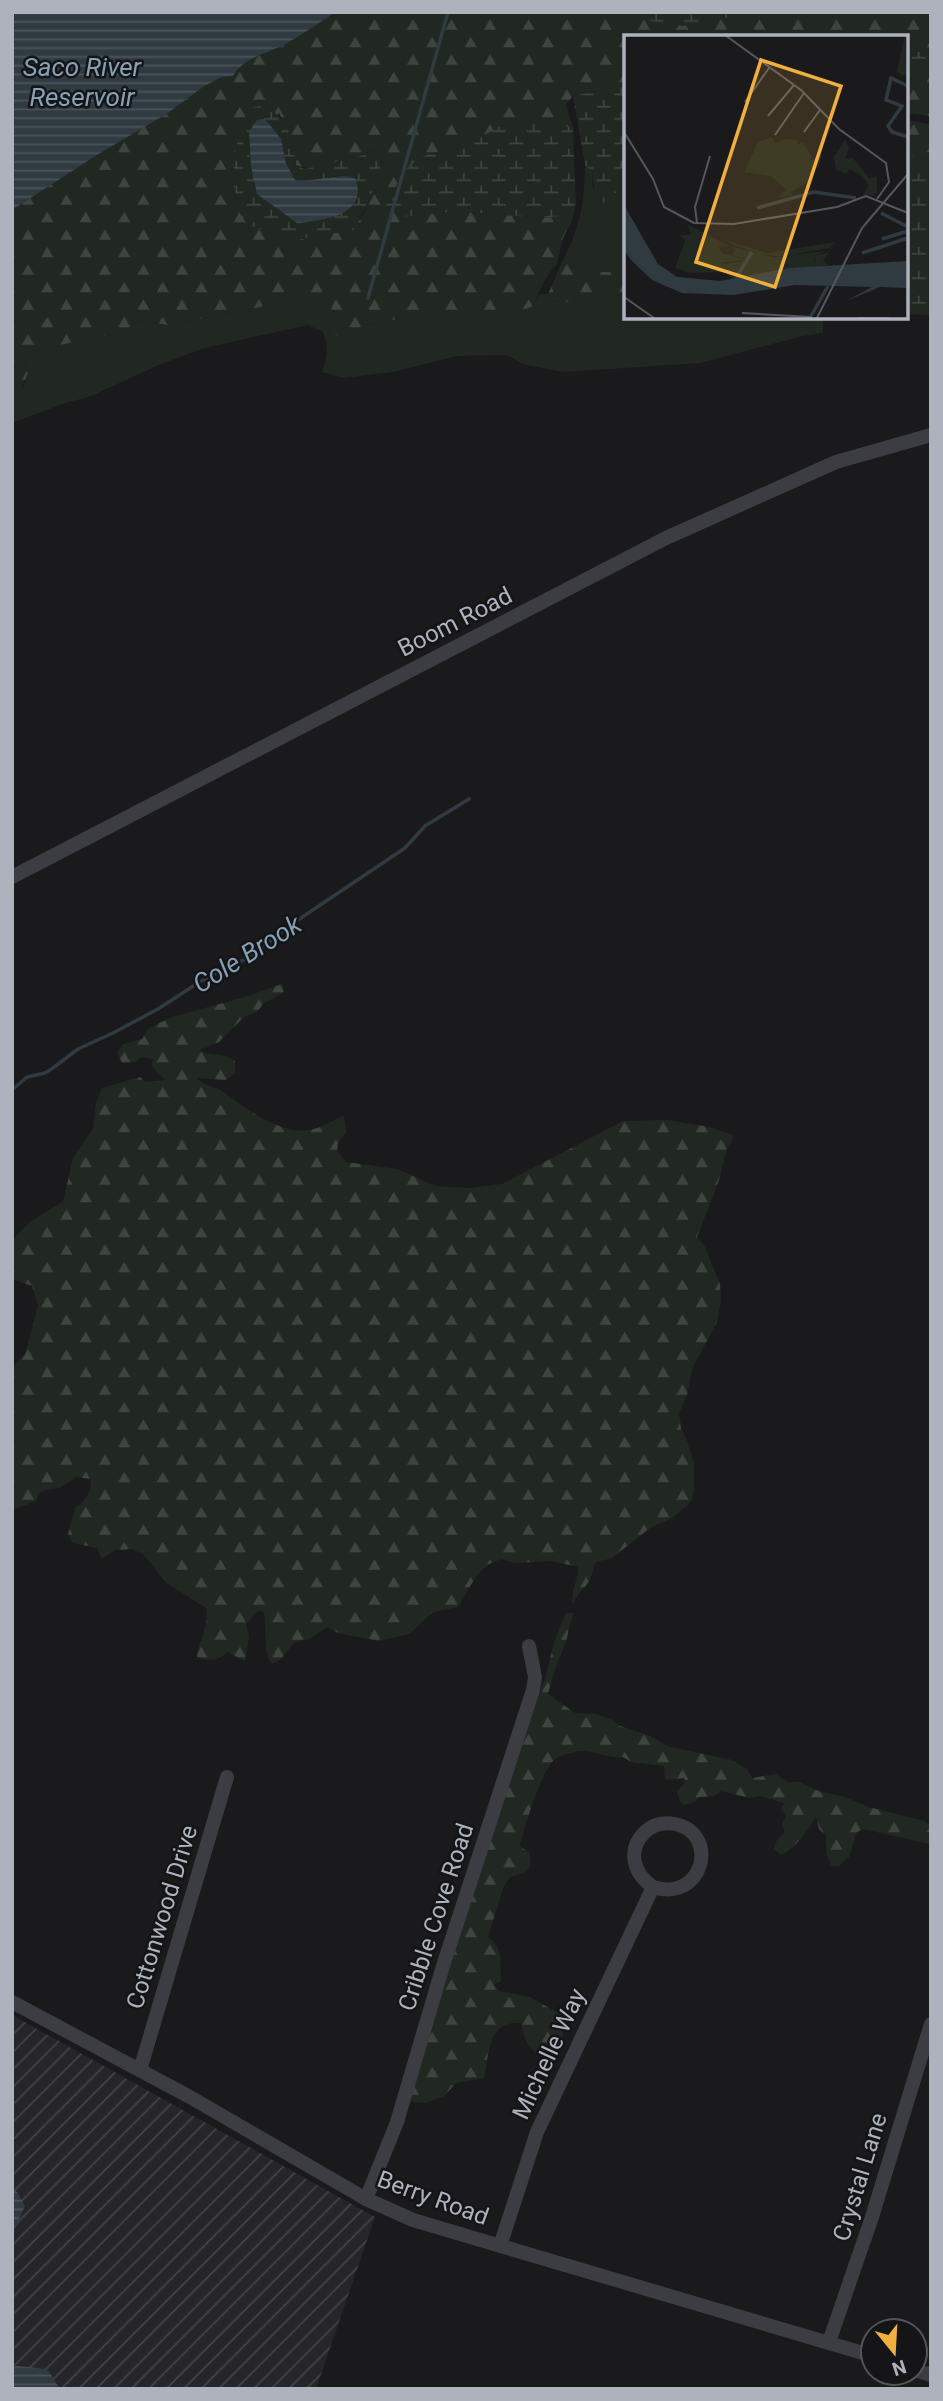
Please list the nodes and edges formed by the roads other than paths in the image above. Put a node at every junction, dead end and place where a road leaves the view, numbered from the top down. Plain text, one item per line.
1 (931, 435) edge
2 (12, 877) edge
3 (529, 1646) dead end
4 (227, 1777) dead end
5 (653, 1887) junction
6 (12, 2002) edge
7 (931, 2024) edge
8 (140, 2070) junction
9 (366, 2199) junction
10 (500, 2246) junction
11 (829, 2342) junction
12 (859, 2352) edge

1 - 2 street, Boom Road
3 - 9 street, Cribble Cove Road
4 - 8 street, Cottonwood Drive
5 - 5 street
5 - 10 street, Michelle Way
6 - 8 street, Berry Road
7 - 11 street, Crystal Lane
8 - 9 street, Berry Road
9 - 10 street, Berry Road
10 - 11 street, Berry Road
11 - 12 street, Berry Road

